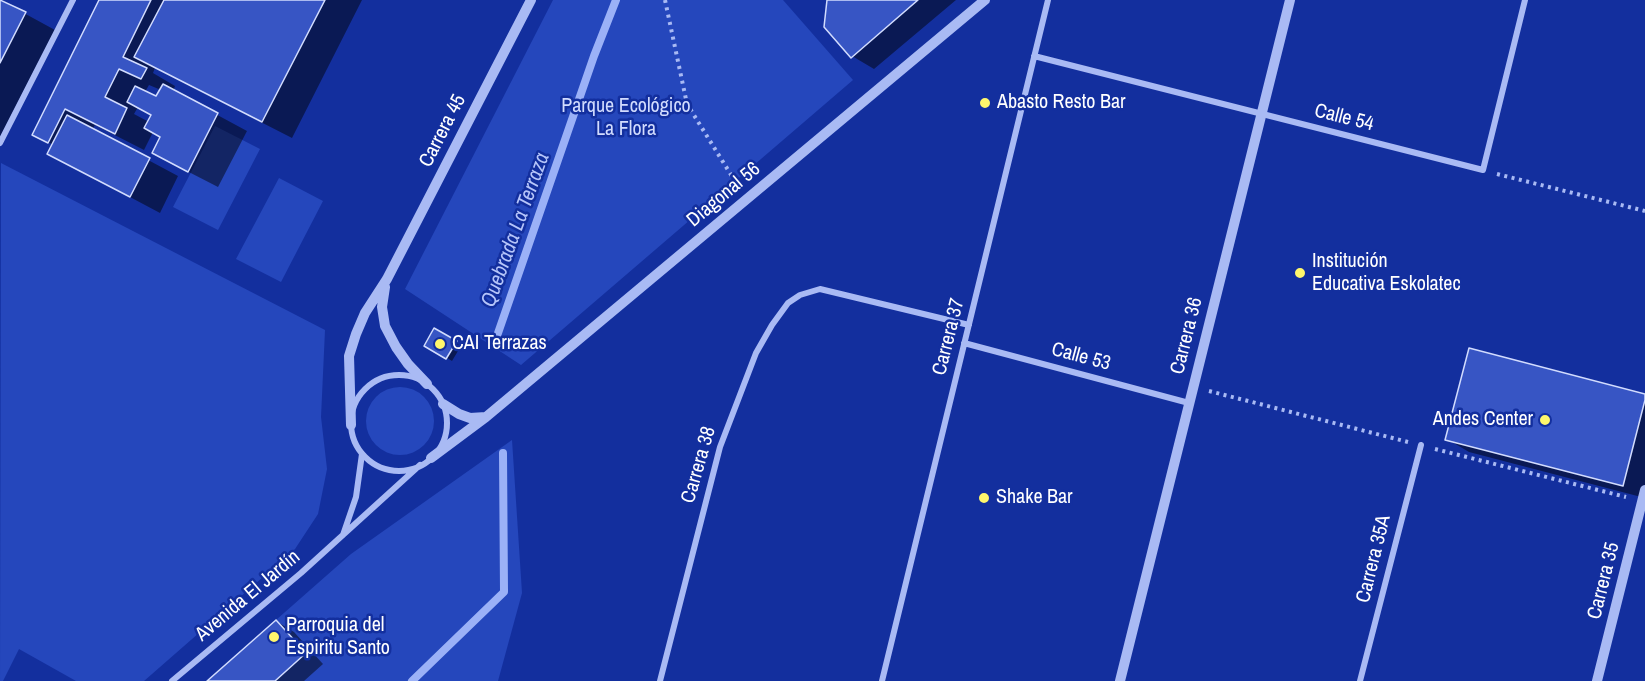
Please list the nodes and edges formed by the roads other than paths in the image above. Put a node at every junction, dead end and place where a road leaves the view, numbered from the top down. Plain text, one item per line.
1 (73, 0) edge
2 (531, 0) edge
3 (985, 0) edge
4 (1048, 0) edge
5 (1290, 0) edge
6 (1525, 0) edge
7 (1034, 56) junction
8 (1261, 114) junction
9 (0, 143) edge
10 (387, 279) junction
11 (969, 325) junction
12 (964, 343) junction
13 (427, 384) junction
14 (1189, 403) junction
15 (443, 404) junction
16 (486, 417) junction
17 (351, 425) junction
18 (1421, 445) dead end
19 (362, 454) junction
20 (431, 458) junction
21 (420, 465) junction
22 (1645, 490) edge
23 (1642, 518) edge
24 (343, 535) junction
25 (172, 681) edge
26 (660, 681) edge
27 (882, 681) edge
28 (1120, 681) edge
29 (1360, 681) edge
30 (1597, 681) edge

1 - 9 street
2 - 10 street, Carrera 45
3 - 16 street, Diagonal 56
4 - 7 street, Carrera 37
5 - 8 street, Carrera 36
6 - 8 street, Calle 54
7 - 8 street, Calle 54
7 - 11 street, Carrera 37
8 - 14 street, Carrera 36
10 - 13 street, Carrera 45
10 - 17 street, Carrera 45
11 - 12 street, Carrera 37
11 - 26 street, Carrera 38
12 - 14 street, Calle 53
12 - 27 street, Carrera 37
13 - 15 street
13 - 17 street
14 - 28 street, Carrera 36
15 - 16 street
15 - 20 street
16 - 20 street, Diagonal 56
17 - 19 street
18 - 29 street, Carrera 35A
19 - 21 street
19 - 24 street, Avenida El Jardín
20 - 21 street
21 - 24 street, Avenida El Jardín
22 - 23 street, Carrera 35
23 - 30 street, Carrera 35
24 - 25 street, Avenida El Jardín

